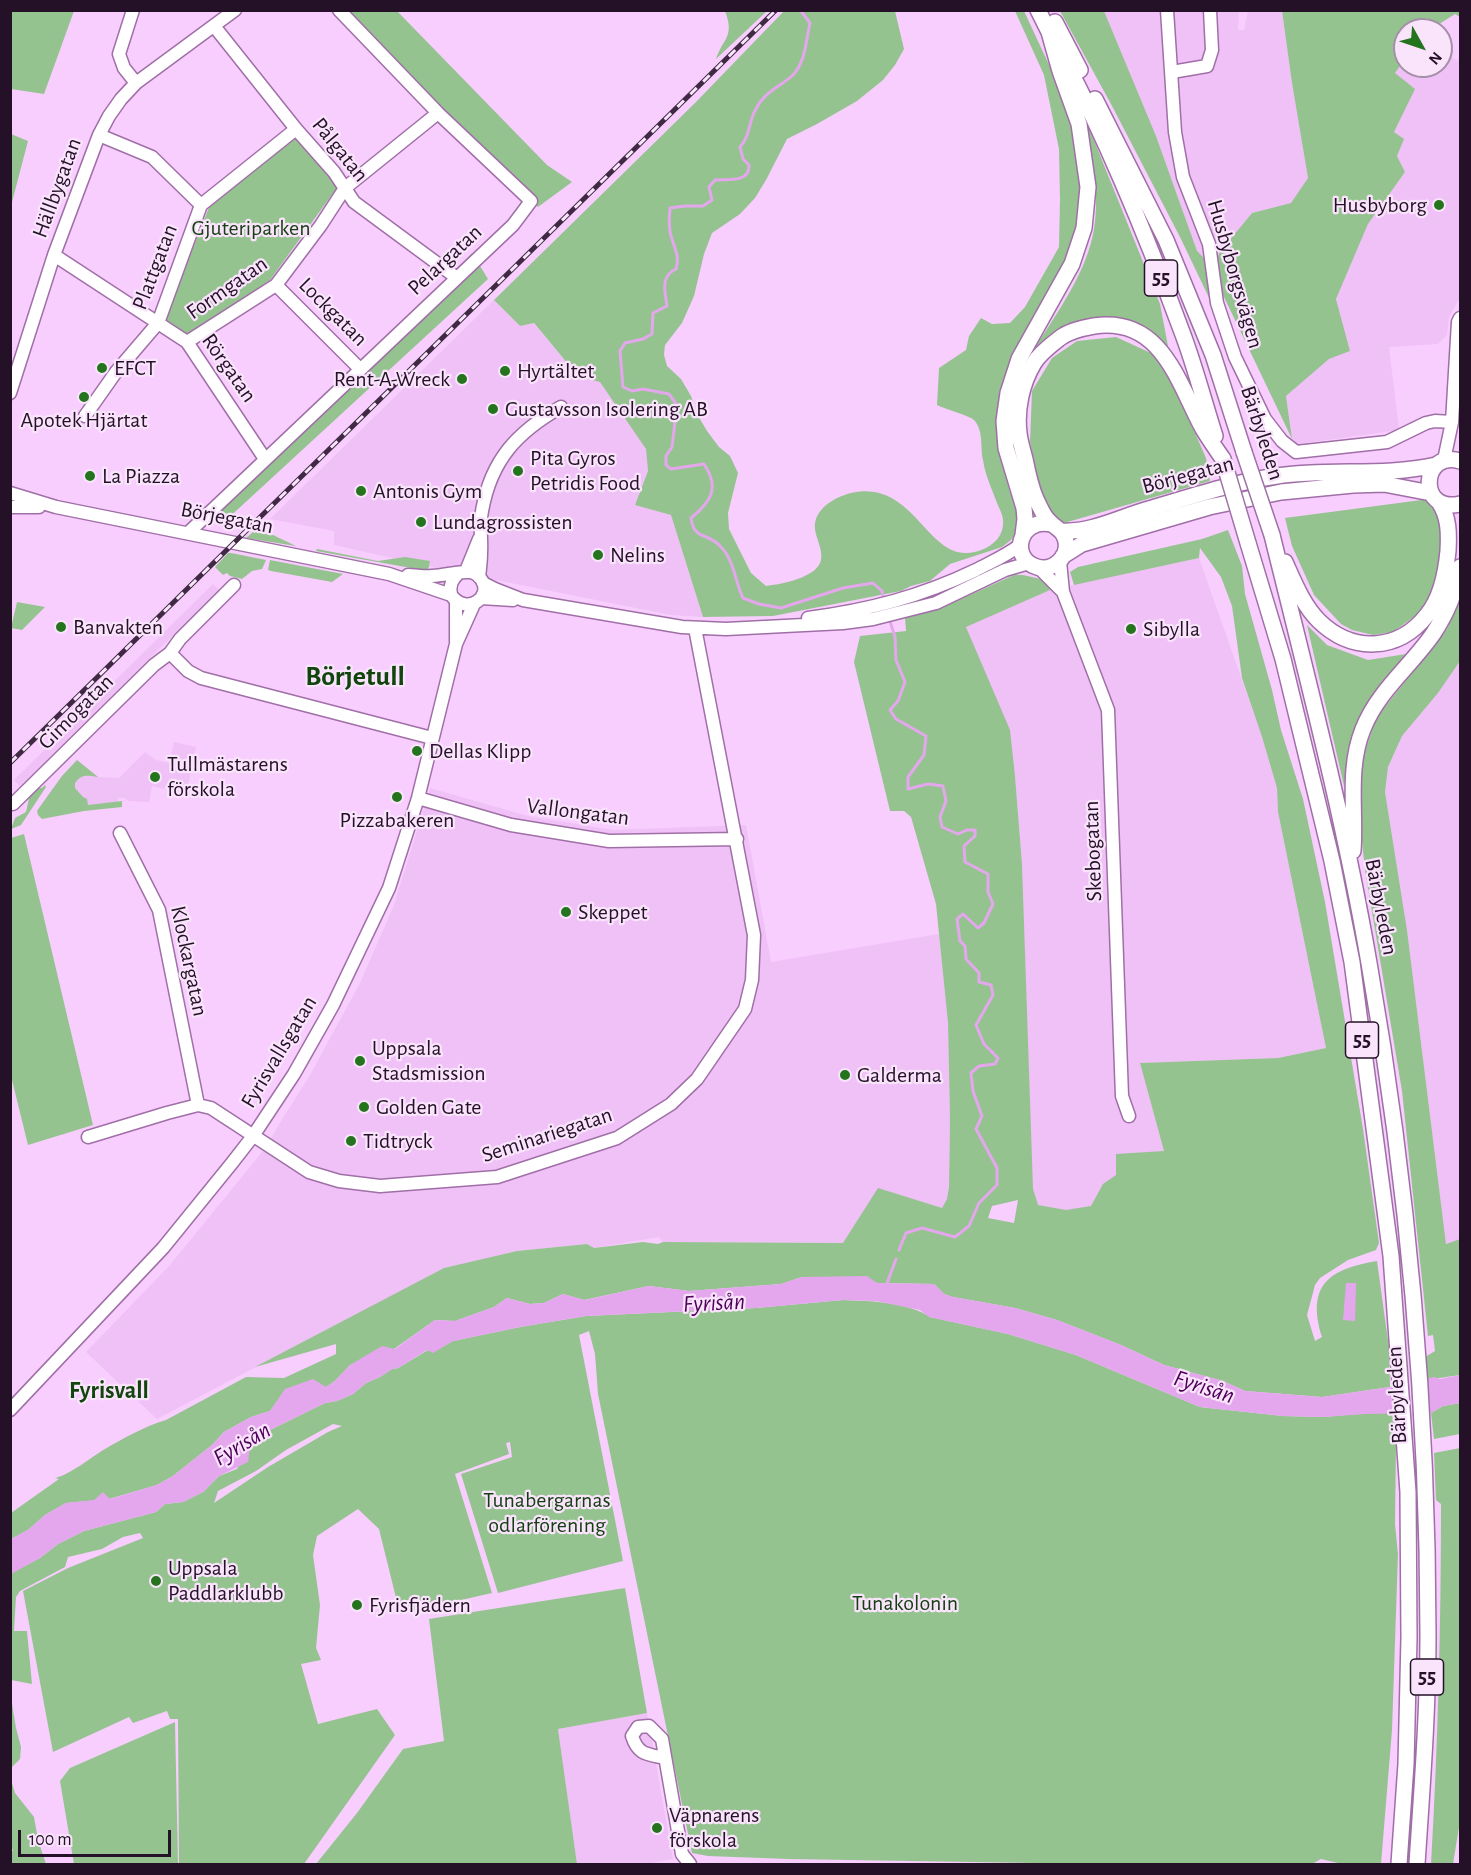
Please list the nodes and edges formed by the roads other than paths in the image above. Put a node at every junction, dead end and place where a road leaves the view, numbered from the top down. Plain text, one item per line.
1 (133, 10) edge
2 (235, 10) edge
3 (339, 10) edge
4 (1038, 10) edge
5 (1049, 10) edge
6 (1167, 10) edge
7 (1210, 10) edge
8 (214, 26) junction
9 (1049, 32) junction
10 (1172, 72) junction
11 (136, 83) junction
12 (438, 113) junction
13 (296, 129) junction
14 (99, 135) junction
15 (345, 188) junction
16 (201, 205) junction
17 (54, 255) junction
18 (457, 278) junction
19 (276, 285) junction
20 (1461, 318) edge
21 (158, 323) junction
22 (187, 342) junction
23 (360, 369) junction
24 (10, 393) edge
25 (561, 407) dead end
26 (85, 416) dead end
27 (1452, 422) junction
28 (265, 459) junction
29 (1222, 459) junction
30 (1449, 462) edge
31 (10, 493) edge
32 (1435, 498) junction
33 (1461, 504) edge
34 (10, 507) edge
35 (56, 507) junction
36 (1056, 527) junction
37 (188, 533) junction
38 (1272, 535) junction
39 (480, 536) junction
40 (1021, 540) junction
41 (1062, 558) junction
42 (1034, 565) junction
43 (1461, 567) edge
44 (463, 572) junction
45 (389, 574) junction
46 (481, 580) junction
47 (234, 585) dead end
48 (1063, 592) junction
49 (454, 598) junction
50 (524, 600) junction
51 (478, 601) junction
52 (899, 607) junction
53 (695, 628) junction
54 (456, 644) junction
55 (170, 653) junction
56 (432, 738) junction
57 (418, 798) junction
58 (13, 804) dead end
59 (120, 832) dead end
60 (737, 839) junction
61 (1352, 872) junction
62 (198, 1105) junction
63 (1129, 1116) dead end
64 (253, 1136) junction
65 (88, 1137) dead end
66 (10, 1410) edge
67 (665, 1758) dead end
68 (690, 1864) edge
69 (1399, 1864) edge
70 (1417, 1864) edge

1 - 11 street
2 - 8 street, Hällbygatan
3 - 12 street, Pelargatan
4 - 9 main road, Bärbyleden / 55
5 - 38 main road, Bärbyleden / 55, bridge
6 - 10 street, Husbyborgsvägen
7 - 10 street
8 - 11 street, Hällbygatan
8 - 13 street, Pålgatan
9 - 29 main road, Bärbyleden / 55
9 - 40 main road
10 - 27 street, Husbyborgsvägen
11 - 14 street, Hällbygatan
12 - 15 street, Formgatan
12 - 18 street, Pelargatan
13 - 15 street, Pålgatan
13 - 16 street
14 - 16 street, Plattgatan
14 - 17 street, Hällbygatan
15 - 18 street, Pålgatan
15 - 19 street, Formgatan
16 - 21 street, Plattgatan
17 - 21 street, Rörgatan
17 - 24 street, Hällbygatan
18 - 23 street, Pelargatan
19 - 22 street, Formgatan
19 - 23 street, Lockgatan
20 - 27 street
21 - 22 street, Rörgatan
21 - 26 street, Plattgatan
22 - 28 street, Rörgatan
23 - 28 street, Pelargatan
25 - 39 street
27 - 30 street
28 - 37 street, Pelargatan
29 - 36 main road
29 - 69 main road, Bärbyleden / 55, bridge
30 - 32 main road
30 - 36 main road, Börjegatan
31 - 35 street, Börjegatan
32 - 33 main road, Börjegatan
32 - 38 main road
32 - 41 main road, Börjegatan
34 - 35 street, Börjegatan
35 - 37 street, Börjegatan
36 - 40 main road
36 - 41 main road
37 - 45 street, Börjegatan
38 - 61 main road, Bärbyleden / 55
39 - 44 street
39 - 46 street
40 - 42 main road
40 - 52 street
41 - 42 main road
41 - 48 street, Skebogatan
42 - 48 street, Skebogatan
42 - 52 street
43 - 61 main road
44 - 45 street, Börjegatan
44 - 46 street
44 - 49 street
45 - 49 street, Börjegatan
46 - 50 street
46 - 51 street
47 - 55 street, Gimogatan
48 - 63 street, Skebogatan
49 - 51 street
49 - 54 street, Fyrisvallsgatan
50 - 51 street
50 - 53 street
51 - 54 street, Fyrisvallsgatan
52 - 53 street
53 - 60 street, Seminariegatan
54 - 56 street, Fyrisvallsgatan
55 - 56 street
55 - 58 street, Gimogatan
56 - 57 street, Fyrisvallsgatan
57 - 60 street, Vallongatan
57 - 64 street, Fyrisvallsgatan
59 - 62 street, Klockargatan
60 - 64 street, Seminariegatan
61 - 70 main road, Bärbyleden / 55
62 - 64 street, Seminariegatan
62 - 65 street
64 - 66 street, Fyrisvallsgatan
67 - 68 street

